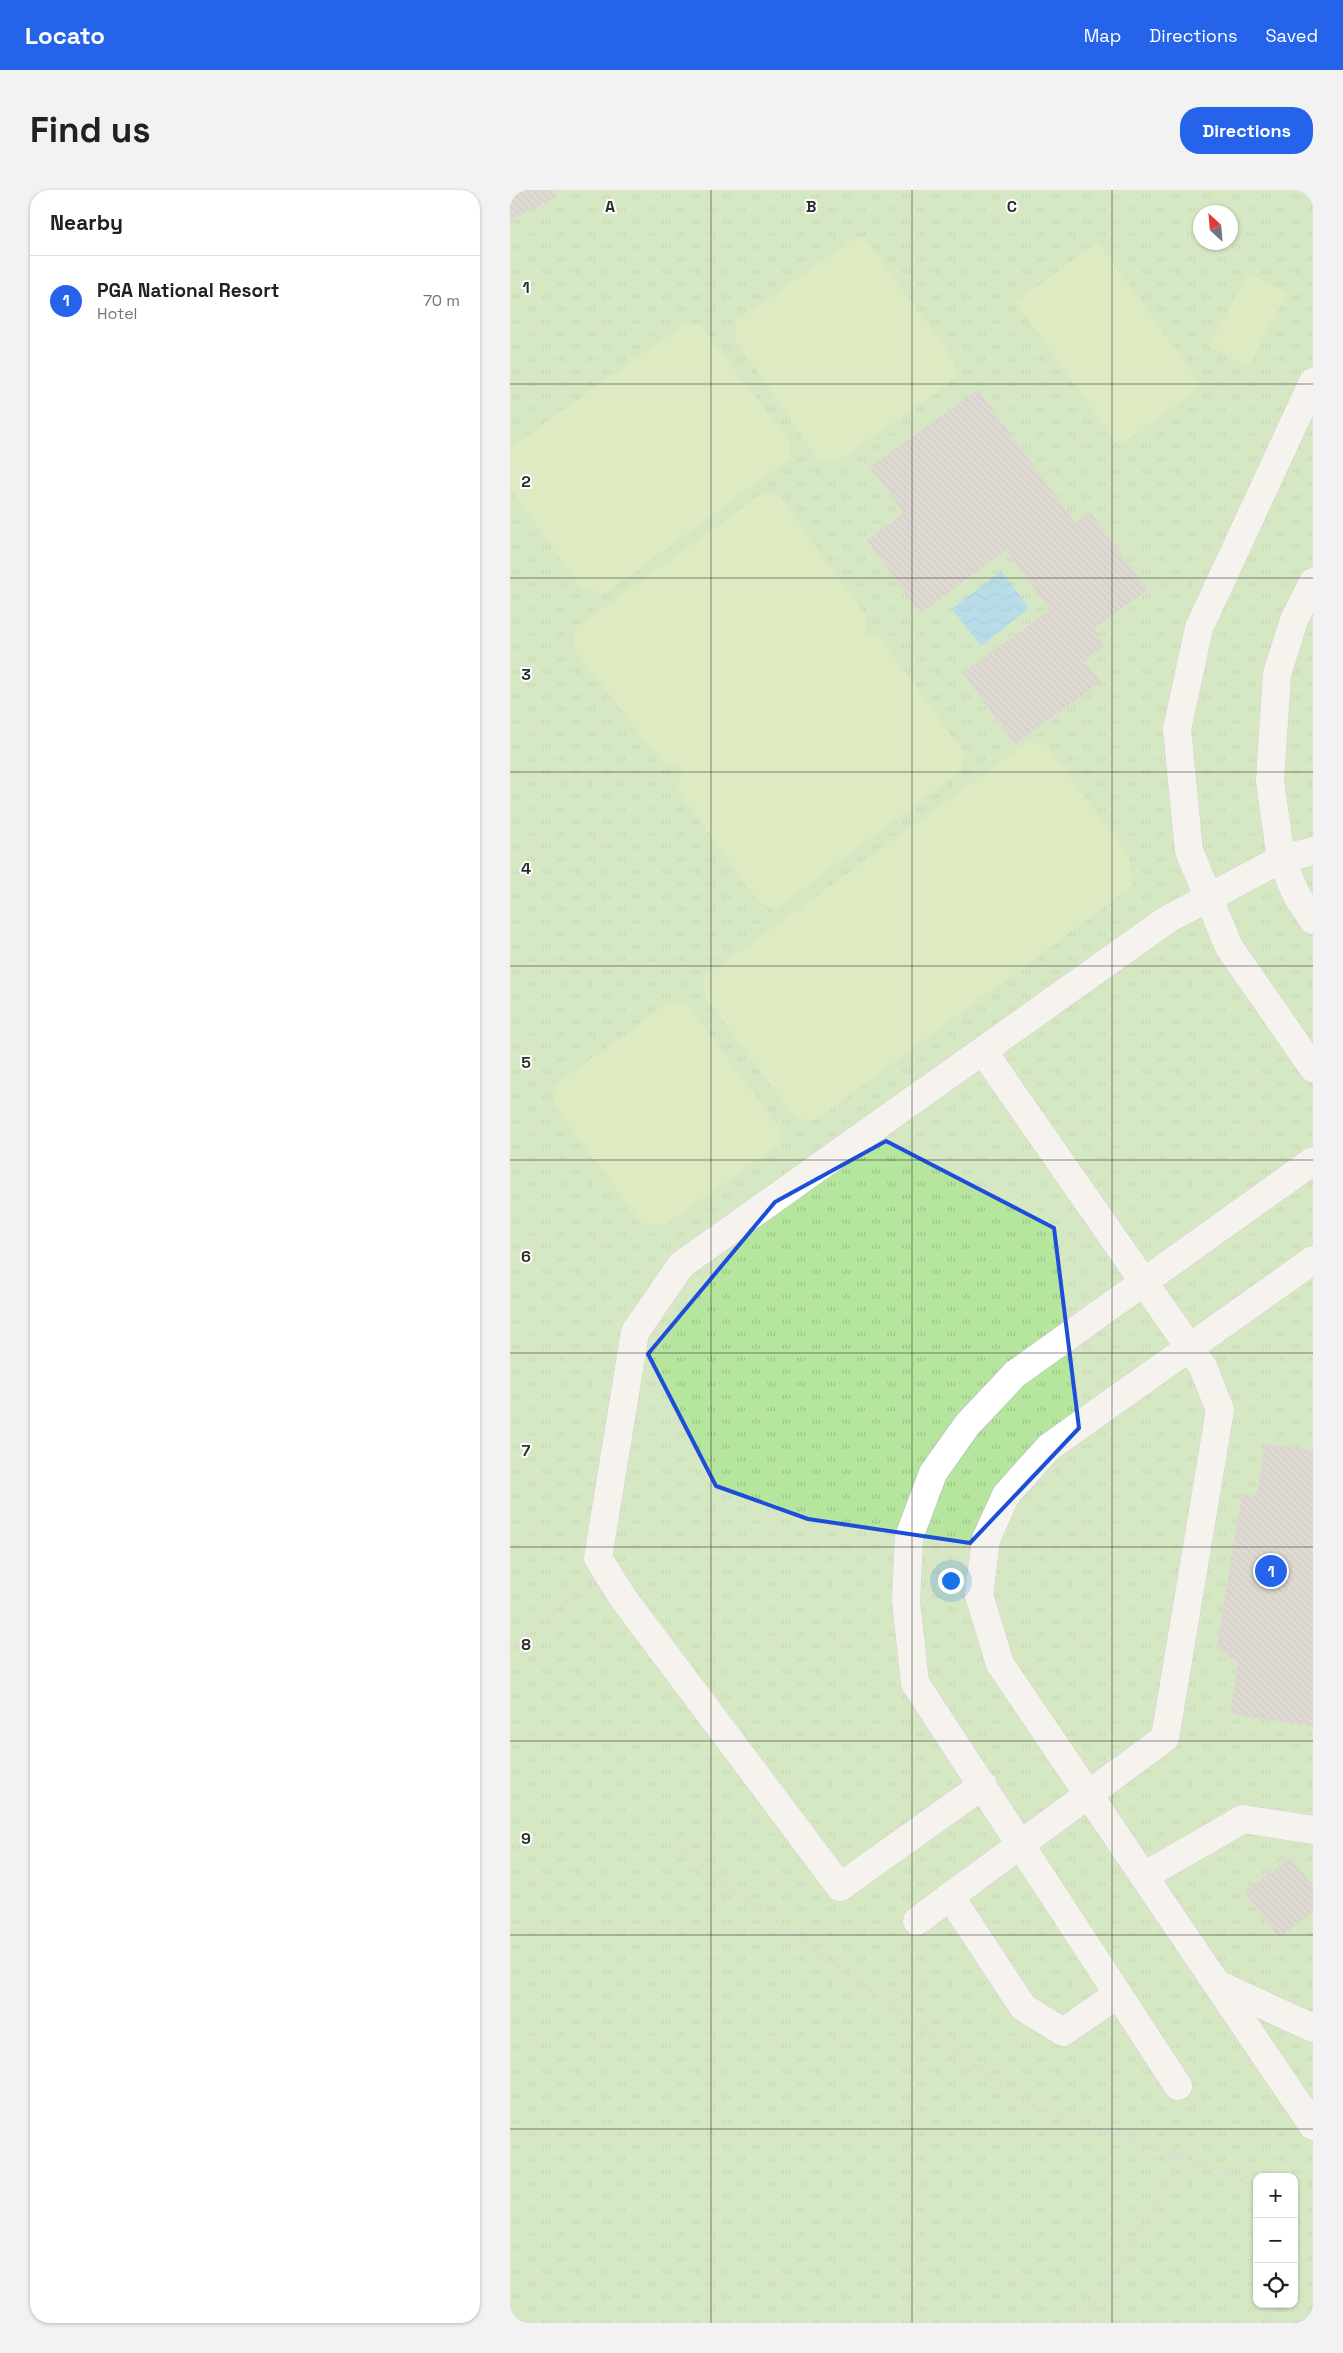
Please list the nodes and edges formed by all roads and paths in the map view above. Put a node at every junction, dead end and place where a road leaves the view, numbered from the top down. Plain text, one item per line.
1 (1313, 382) edge
2 (1313, 582) edge
3 (1313, 851) edge
4 (1281, 859) junction
5 (1209, 898) junction
6 (1313, 920) edge
7 (983, 1051) junction
8 (1313, 1068) edge
9 (1313, 1161) edge
10 (1313, 1260) edge
11 (1144, 1282) junction
12 (1190, 1347) junction
13 (605, 1570) junction
14 (510, 1649) edge
15 (983, 1785) junction
16 (1089, 1794) junction
17 (1313, 1830) edge
18 (1020, 1844) junction
19 (680, 1850) dead end
20 (1144, 1876) junction
21 (950, 1896) junction
22 (917, 1921) dead end
23 (1217, 1984) junction
24 (1118, 1994) junction
25 (1313, 2028) edge
26 (1178, 2086) dead end
27 (1313, 2126) edge
28 (1183, 2157) junction
29 (1253, 2191) edge
30 (1271, 2308) edge
31 (1085, 2323) edge
32 (1269, 2323) edge

1 - 5 street
2 - 4 street
3 - 4 street
4 - 5 street
4 - 6 street
5 - 7 street
5 - 8 street
7 - 11 street
7 - 13 street
9 - 11 street
10 - 12 street
11 - 12 street
11 - 15 street
12 - 16 street
12 - 16 street
13 - 14 path
13 - 15 street
15 - 18 street
16 - 18 street
16 - 20 street
17 - 20 street
18 - 21 street
18 - 24 street
19 - 28 path
20 - 23 street
21 - 22 street
21 - 24 street
23 - 25 street
23 - 27 street
24 - 26 street
28 - 29 path
28 - 31 path
30 - 32 path

